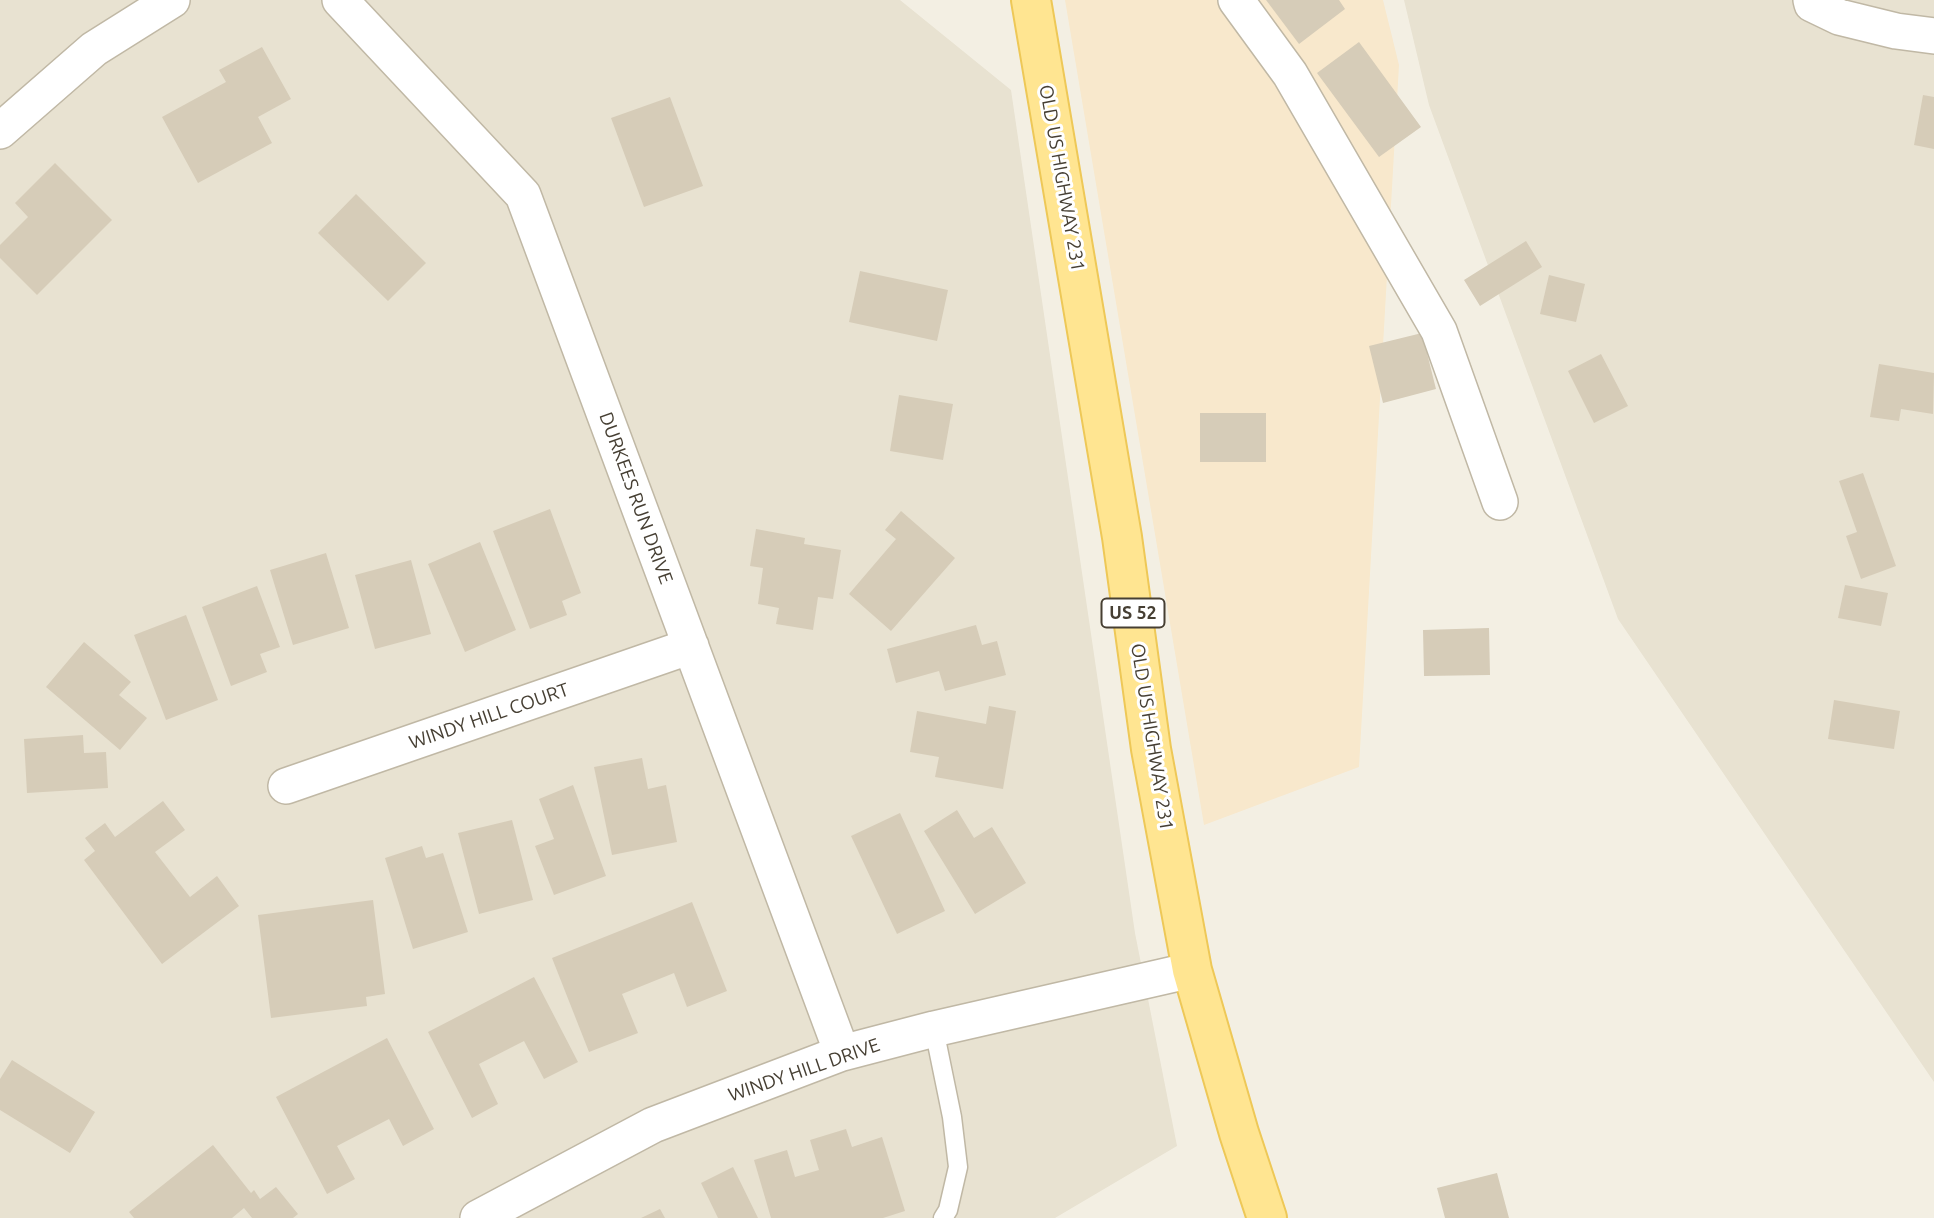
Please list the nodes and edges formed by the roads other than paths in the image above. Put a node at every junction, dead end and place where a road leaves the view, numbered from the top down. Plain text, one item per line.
1 (172, 0) edge
2 (340, 0) edge
3 (1031, 0) edge
4 (1236, 0) edge
5 (1811, 0) edge
6 (1934, 36) edge
7 (0, 131) edge
8 (1500, 502) dead end
9 (691, 646) junction
10 (286, 786) dead end
11 (1192, 970) junction
12 (934, 1029) junction
13 (842, 1053) junction
14 (478, 1218) edge
15 (943, 1218) edge
16 (1267, 1218) edge

1 - 7 street
2 - 9 street, DURKEES RUN DRIVE
3 - 11 main road, OLD US HIGHWAY 231 / US 52
4 - 8 street
5 - 6 street
9 - 10 street, WINDY HILL COURT
9 - 13 street, DURKEES RUN DRIVE
11 - 12 street, WINDY HILL DRIVE
11 - 16 main road, OLD US HIGHWAY 231 / US 52
12 - 13 street, WINDY HILL DRIVE
12 - 15 lane
13 - 14 street, WINDY HILL DRIVE

